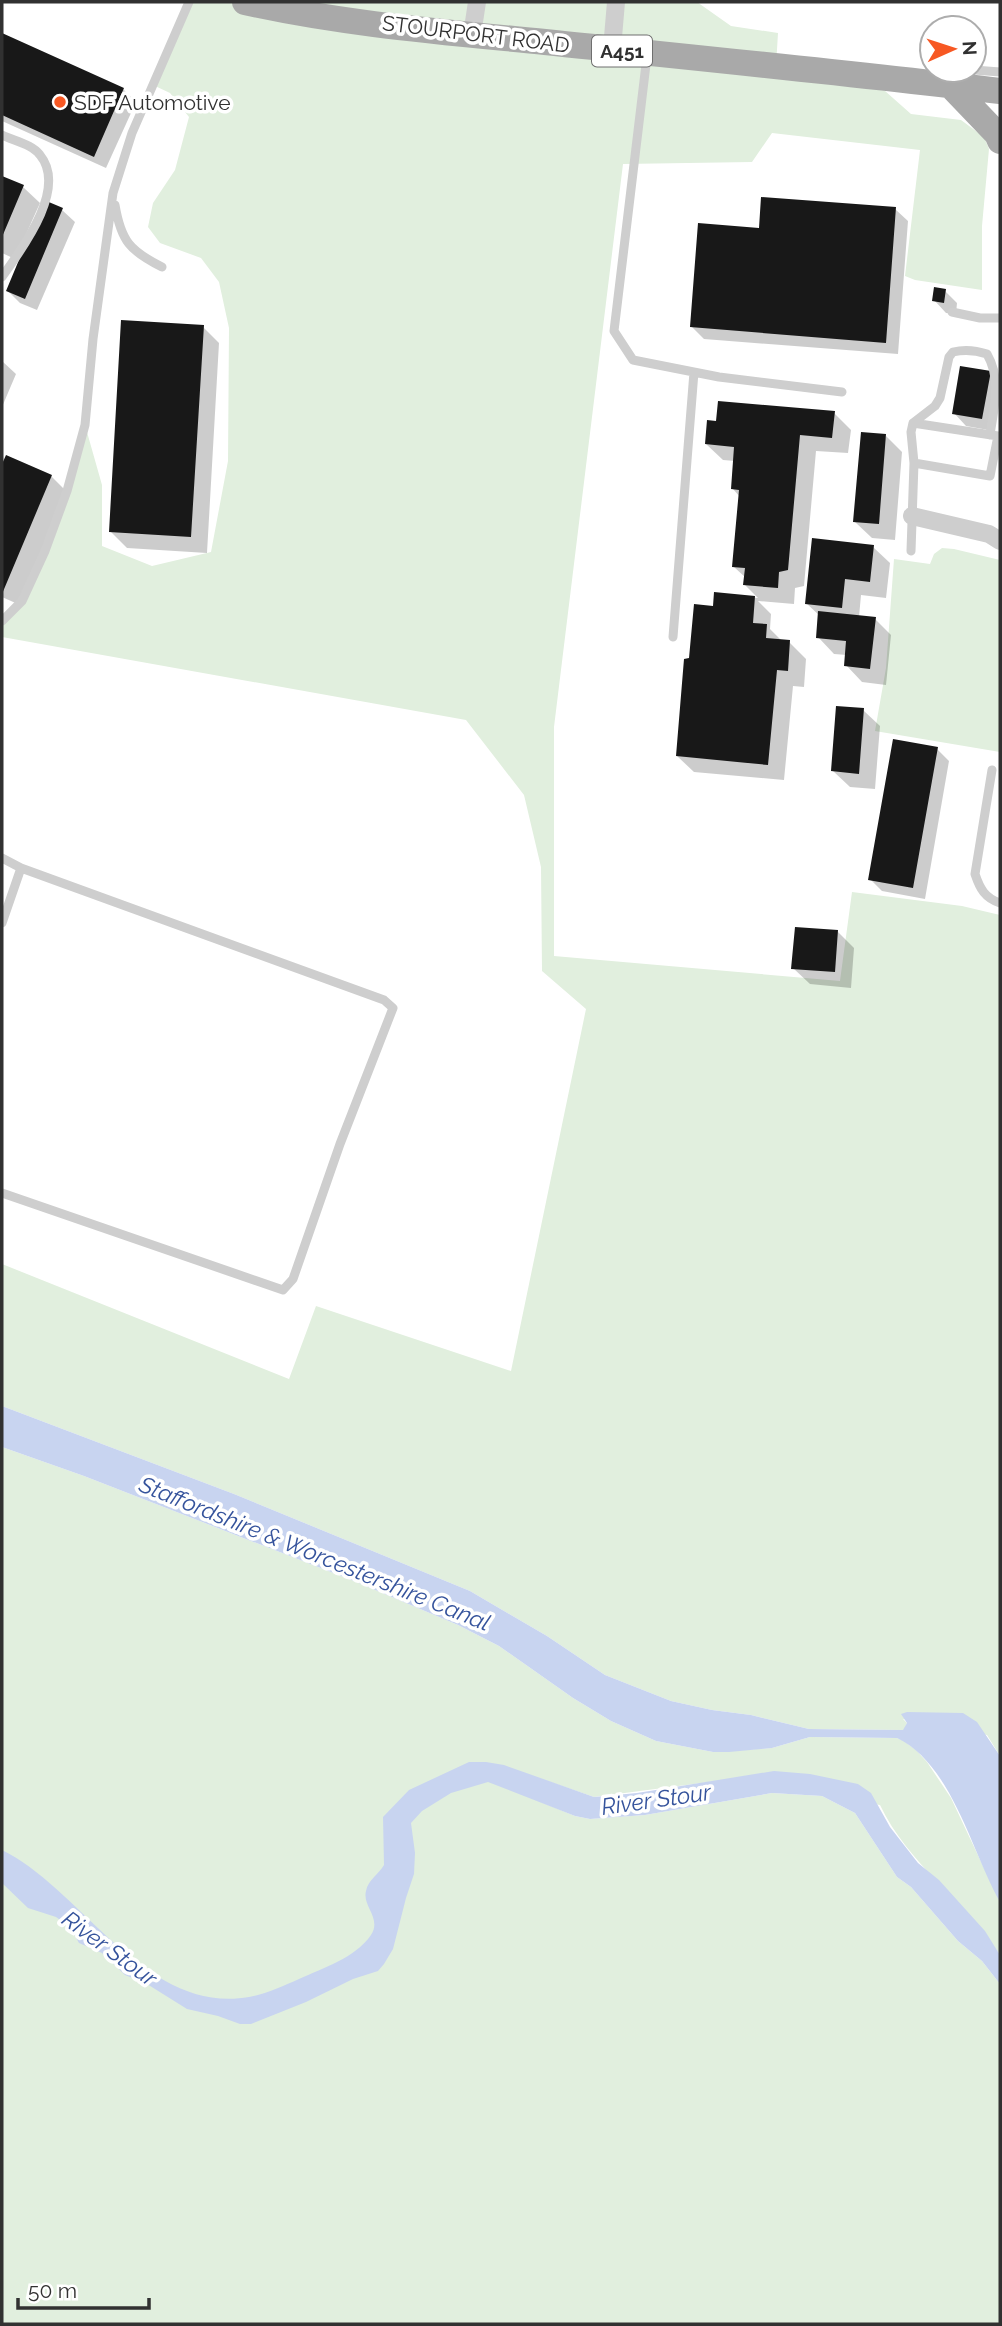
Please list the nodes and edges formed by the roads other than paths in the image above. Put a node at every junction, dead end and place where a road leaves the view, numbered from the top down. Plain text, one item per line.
1 (189, 2) edge
2 (245, 2) edge
3 (477, 2) edge
4 (616, 2) edge
5 (472, 35) junction
6 (612, 50) junction
7 (647, 54) junction
8 (918, 80) edge
9 (946, 84) edge
10 (955, 84) edge
11 (1000, 92) edge
12 (2, 135) edge
13 (1000, 141) edge
14 (113, 193) junction
15 (162, 267) dead end
16 (2, 277) edge
17 (952, 312) dead end
18 (1000, 318) edge
19 (694, 372) junction
20 (842, 392) dead end
21 (913, 423) junction
22 (990, 435) junction
23 (914, 463) junction
24 (912, 516) junction
25 (996, 536) edge
26 (911, 551) dead end
27 (2, 621) edge
28 (673, 638) dead end
29 (992, 770) dead end
30 (2, 858) edge
31 (21, 868) junction
32 (1000, 903) edge
33 (2, 923) edge
34 (2, 1193) edge

1 - 14 lane
2 - 5 main road, STOURPORT ROAD / A451
3 - 5 street
4 - 6 street
5 - 6 main road, STOURPORT ROAD / A451
6 - 7 main road, STOURPORT ROAD / A451
7 - 8 main road, STOURPORT ROAD / A451
7 - 19 lane
9 - 13 main road
10 - 11 main road, STOURPORT ROAD / A451
12 - 16 lane
14 - 15 lane
14 - 27 lane
17 - 18 lane
19 - 20 lane
19 - 28 lane
21 - 22 lane
21 - 22 lane
21 - 23 lane
22 - 23 lane
23 - 24 lane
24 - 25 street
24 - 26 lane
29 - 32 lane
30 - 31 lane
31 - 33 lane
31 - 34 lane

